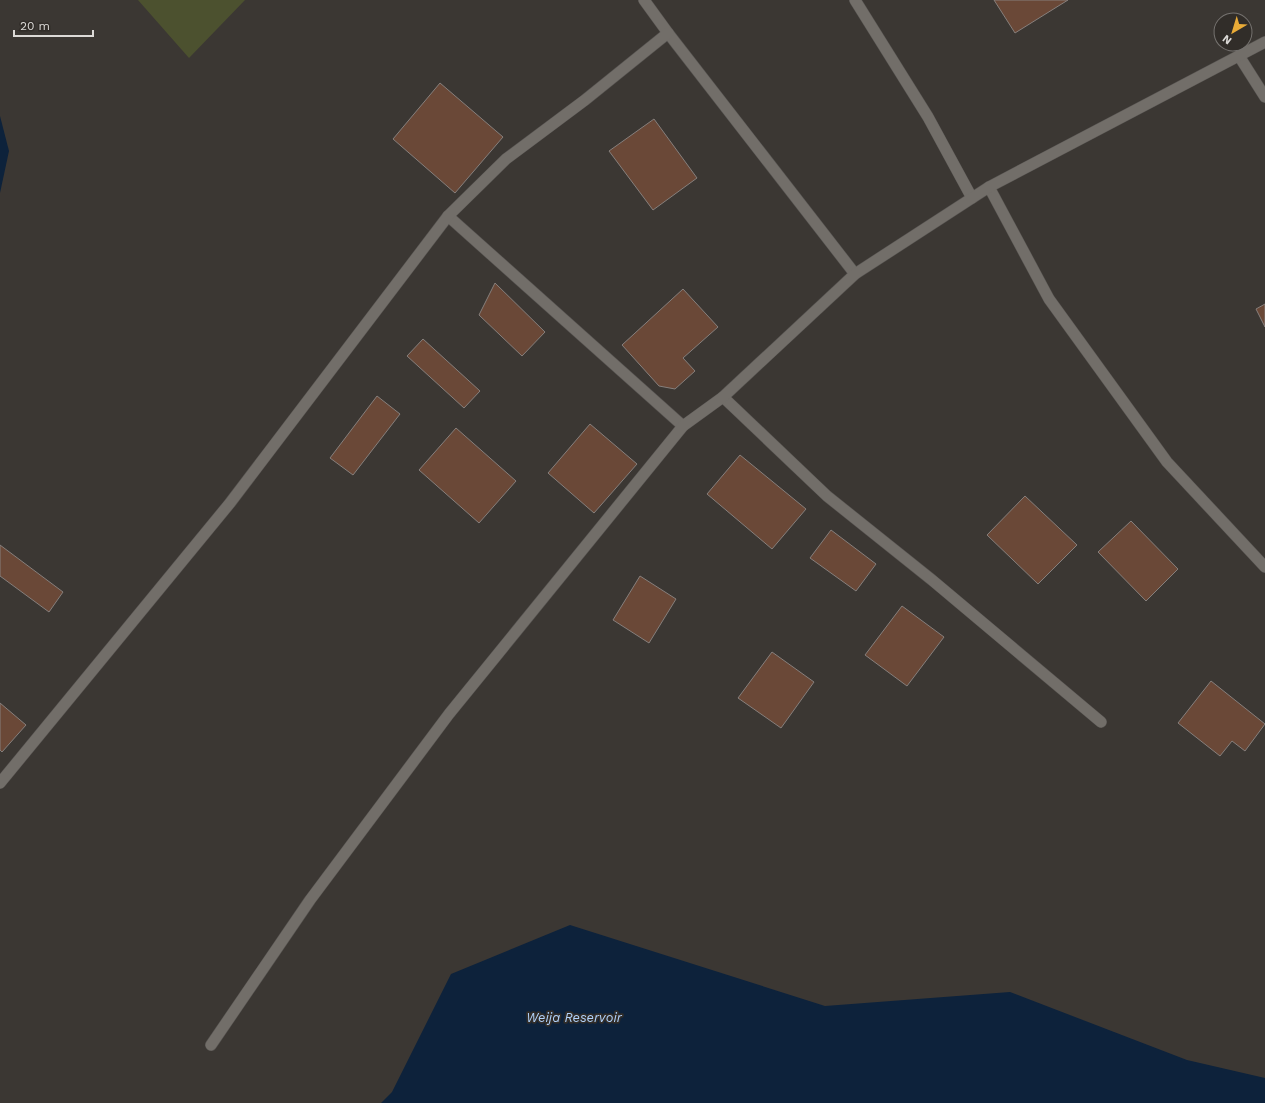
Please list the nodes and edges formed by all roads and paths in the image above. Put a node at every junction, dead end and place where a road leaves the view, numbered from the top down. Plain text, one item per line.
1 (644, 0) edge
2 (855, 0) edge
3 (668, 33) junction
4 (1265, 42) edge
5 (1239, 56) junction
6 (1265, 97) edge
7 (990, 187) junction
8 (972, 198) junction
9 (448, 216) junction
10 (855, 274) junction
11 (723, 397) junction
12 (683, 426) junction
13 (1265, 567) edge
14 (1101, 722) dead end
15 (0, 783) edge
16 (211, 1045) dead end

1 - 3 street
2 - 8 street
3 - 9 street
3 - 10 street
4 - 5 street
5 - 6 street
5 - 7 street
7 - 8 street
7 - 13 street
8 - 10 street
9 - 12 street
9 - 15 street
10 - 11 street
11 - 12 street
11 - 14 street
12 - 16 street

